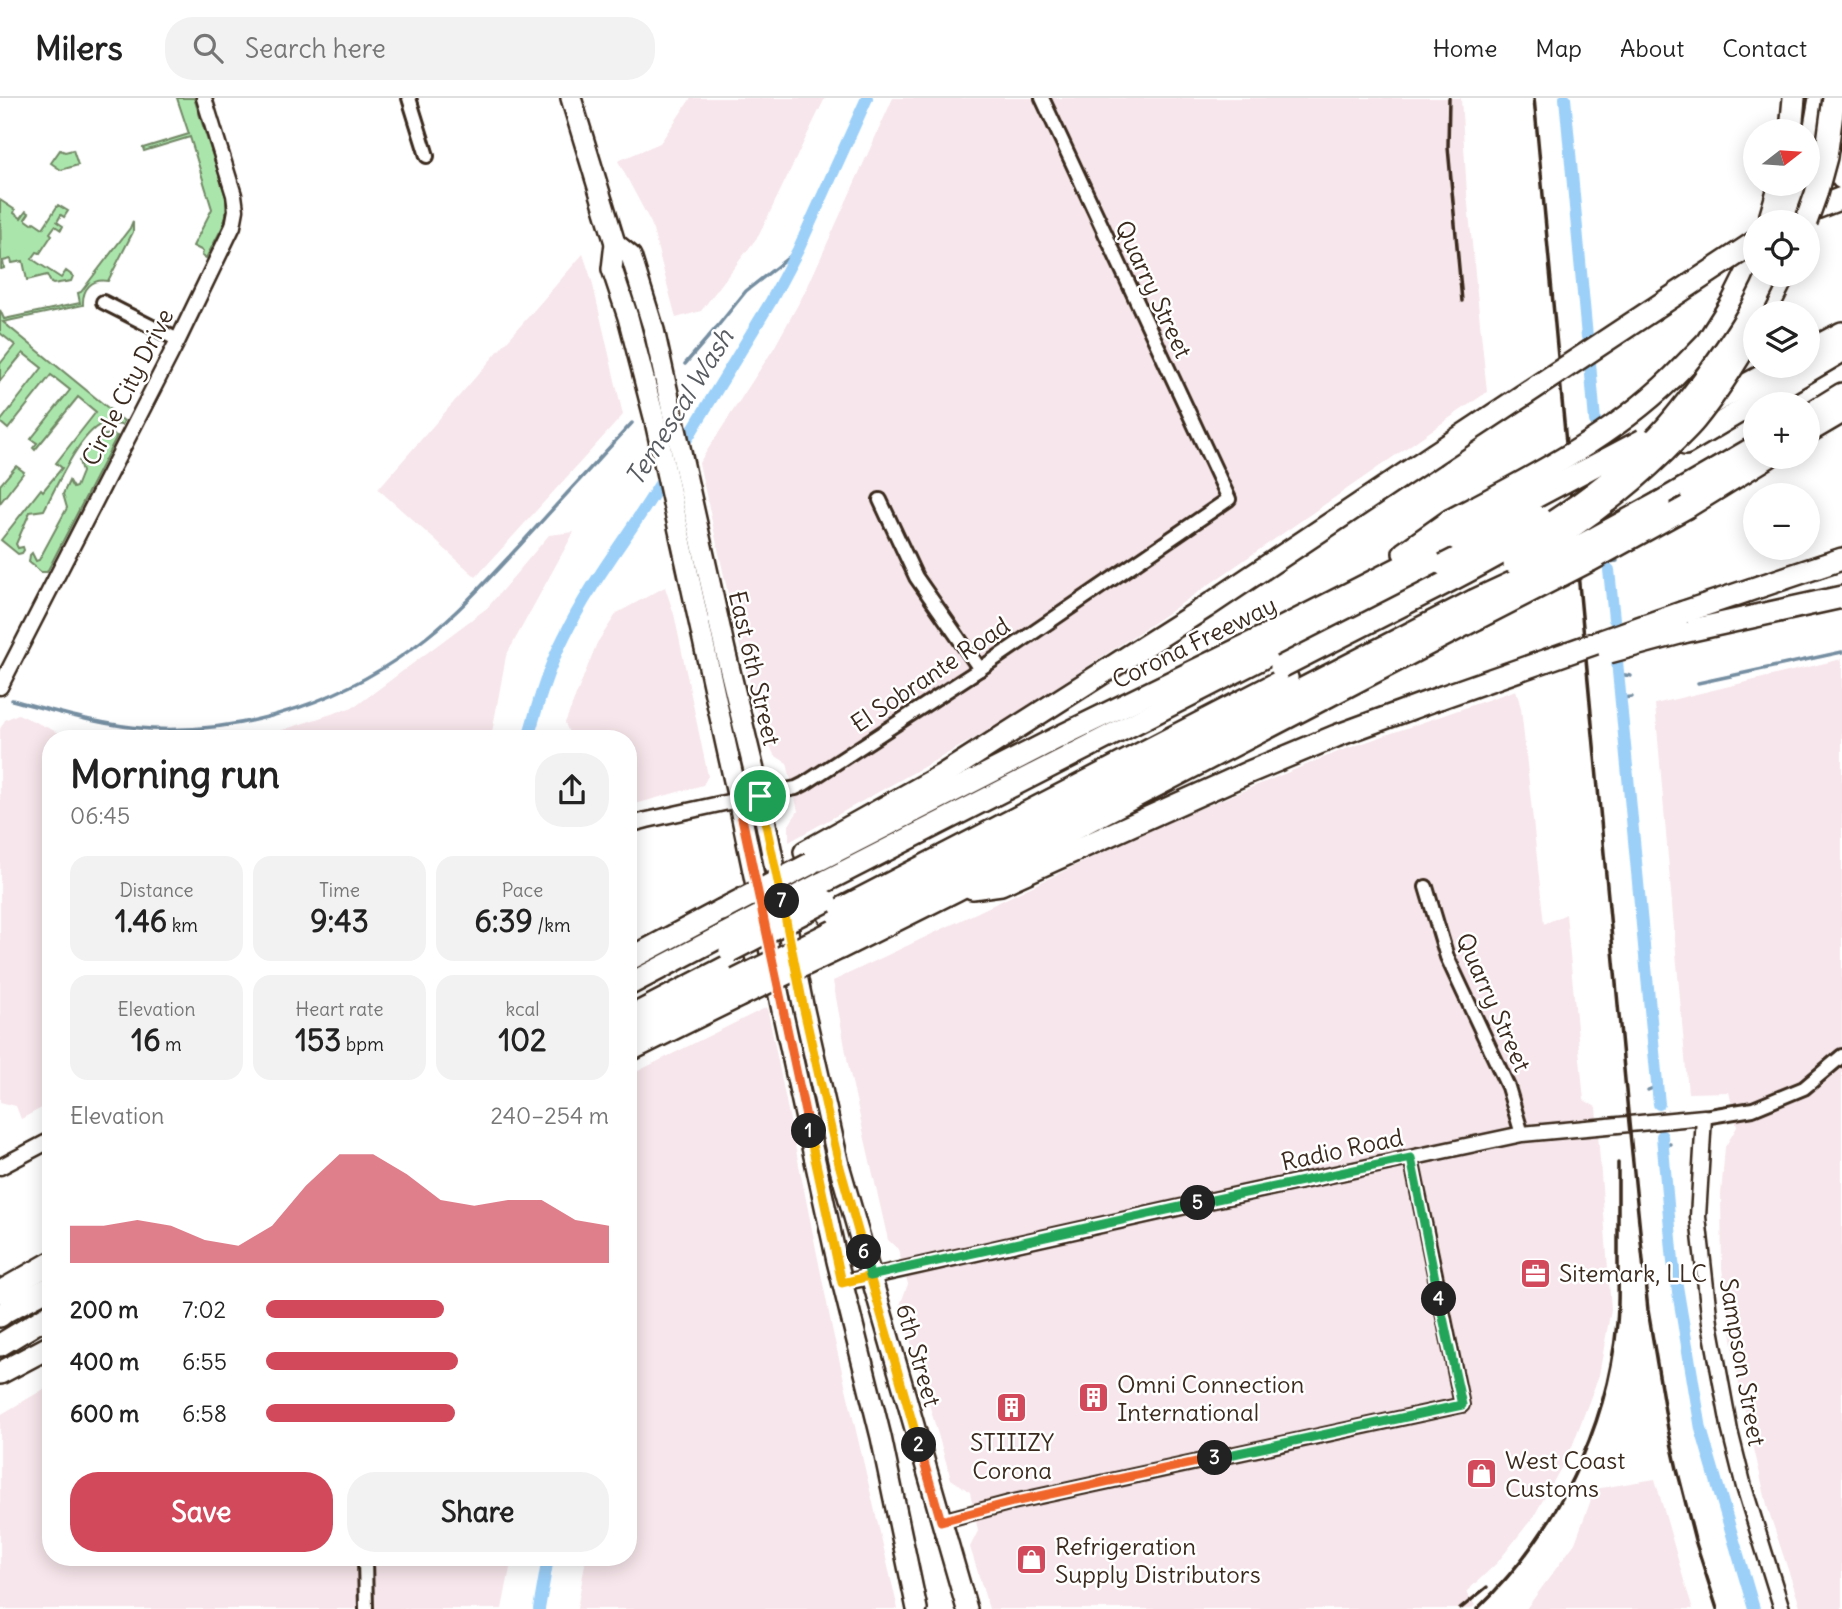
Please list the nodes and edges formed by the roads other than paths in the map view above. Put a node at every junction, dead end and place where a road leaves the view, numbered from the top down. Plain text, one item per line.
1 (204, 98) edge
2 (409, 98) edge
3 (571, 98) edge
4 (1042, 98) edge
5 (1794, 98) edge
6 (1820, 98) edge
7 (1833, 98) edge
8 (1792, 119) edge
9 (1816, 119) edge
10 (427, 156) dead end
11 (1842, 178) edge
12 (1842, 198) edge
13 (1810, 210) edge
14 (1811, 210) edge
15 (615, 243) junction
16 (1743, 250) edge
17 (1743, 281) edge
18 (1762, 287) edge
19 (103, 302) dead end
20 (1842, 333) edge
21 (178, 340) junction
22 (1820, 345) edge
23 (1743, 351) edge
24 (1842, 351) edge
25 (1759, 378) edge
26 (1842, 394) edge
27 (1820, 408) edge
28 (1842, 412) edge
29 (1820, 425) edge
30 (1743, 454) edge
31 (1749, 469) edge
32 (1228, 499) joint
33 (880, 500) dead end
34 (1453, 530) junction
35 (1842, 559) edge
36 (1842, 597) edge
37 (1474, 610) junction
38 (1684, 622) junction
39 (979, 669) junction
40 (1284, 672) junction
41 (0, 687) edge
42 (760, 796) junction
43 (738, 799) junction
44 (637, 823) edge
45 (808, 858) junction
46 (1426, 887) dead end
47 (956, 890) junction
48 (830, 916) junction
49 (637, 955) edge
50 (733, 965) junction
51 (637, 983) edge
52 (637, 999) edge
53 (637, 1013) edge
54 (637, 1028) edge
55 (637, 1044) edge
56 (1842, 1056) edge
57 (1704, 1117) junction
58 (1522, 1134) junction
59 (42, 1145) edge
60 (1411, 1158) junction
61 (0, 1167) edge
62 (42, 1268) edge
63 (870, 1276) junction
64 (842, 1283) junction
65 (0, 1292) edge
66 (42, 1292) edge
67 (42, 1303) edge
68 (0, 1316) edge
69 (42, 1319) edge
70 (0, 1322) edge
71 (42, 1328) edge
72 (0, 1345) edge
73 (42, 1351) edge
74 (0, 1373) edge
75 (941, 1521) junction
76 (365, 1566) edge
77 (366, 1609) edge
78 (917, 1609) edge
79 (967, 1609) edge
80 (1782, 1609) edge

1 - 21 street, Circle City Drive
2 - 10 street
3 - 15 main road, East 6th Street
4 - 32 street, Quarry Street
5 - 8 highway
6 - 9 highway
7 - 11 highway
7 - 13 highway, bridge
12 - 14 highway
15 - 42 main road, East 6th Street
15 - 43 main road, East 6th Street
16 - 45 highway, bridge
17 - 34 highway, bridge
18 - 40 highway, bridge
19 - 21 street
20 - 22 highway
21 - 41 street, Circle City Drive
23 - 40 highway, bridge
24 - 48 highway, bridge
25 - 34 highway, bridge
26 - 27 highway
28 - 29 highway
30 - 37 highway, bridge
31 - 37 highway, bridge
32 - 39 street, El Sobrante Road
33 - 39 street
34 - 45 highway, Corona Freeway
35 - 38 highway
36 - 38 highway
37 - 47 highway
37 - 48 highway
38 - 47 highway, bridge
39 - 42 street, El Sobrante Road
40 - 48 highway
42 - 43 street, El Sobrante Road
42 - 63 main road, East 6th Street
43 - 44 street, El Sobrante Road
43 - 64 main road, East 6th Street
45 - 49 highway, bridge
46 - 58 street, Quarry Street
47 - 48 highway
48 - 50 highway, bridge
48 - 50 highway, bridge
48 - 50 highway
50 - 51 highway
50 - 52 highway
50 - 53 highway
50 - 54 highway
50 - 55 highway
56 - 57 street, Radio Road
57 - 58 street, Radio Road
57 - 80 street, Sampson Street
58 - 60 street, Radio Road
59 - 61 street
60 - 63 street, Radio Road
60 - 75 street
62 - 65 highway
63 - 64 street, Radio Road
63 - 75 main road, 6th Street
64 - 78 main road
66 - 68 highway
67 - 70 highway
69 - 72 highway
71 - 72 highway
73 - 74 highway
75 - 79 main road, 6th Street
76 - 77 street

